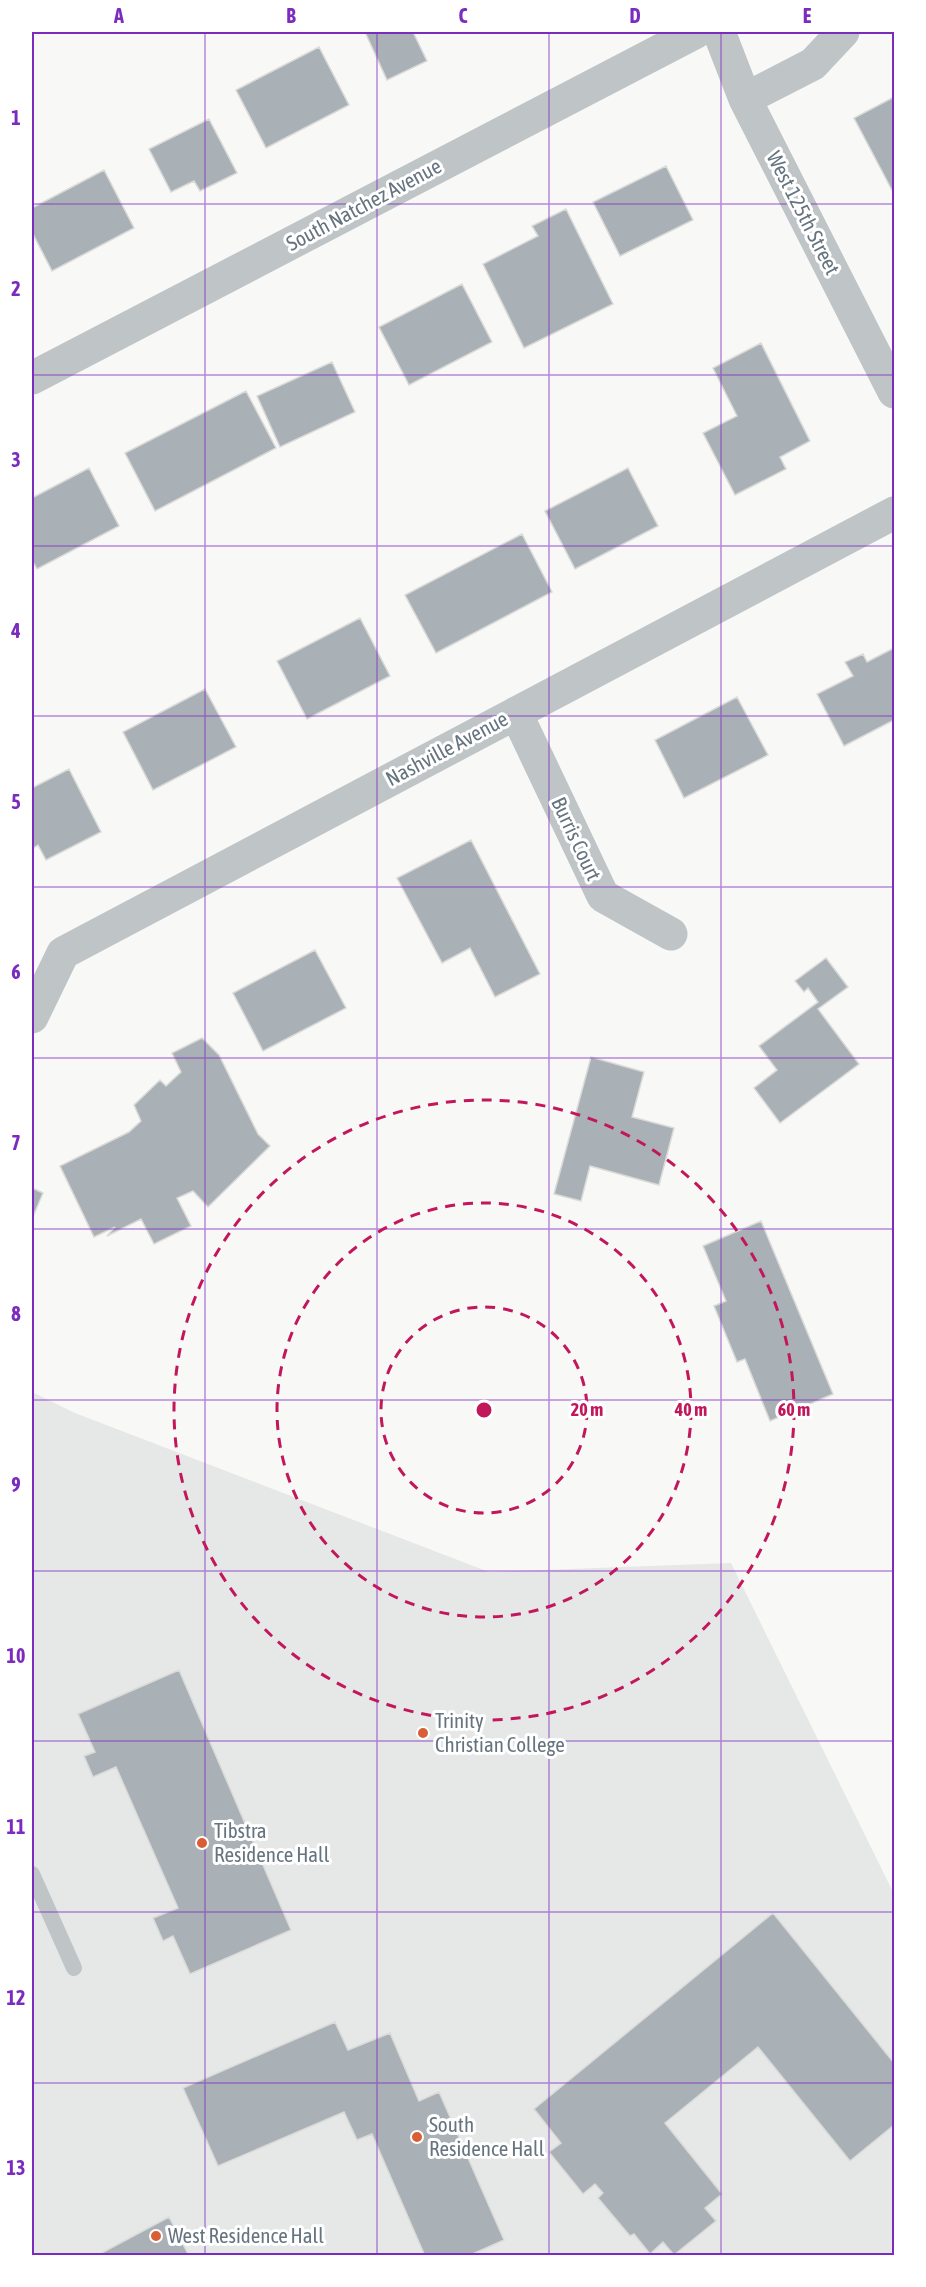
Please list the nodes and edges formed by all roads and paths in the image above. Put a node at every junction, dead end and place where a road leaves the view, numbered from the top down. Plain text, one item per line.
1 (696, 32) edge
2 (719, 32) edge
3 (843, 32) edge
4 (745, 99) junction
5 (32, 378) edge
6 (894, 392) edge
7 (894, 513) edge
8 (516, 713) junction
9 (671, 934) dead end
10 (32, 1017) edge
11 (32, 1874) edge
12 (74, 1968) dead end

1 - 5 street, South Natchez Avenue
2 - 4 street, West 125th Street
3 - 4 street
4 - 6 street, West 125th Street
7 - 8 street, Nashville Avenue
8 - 9 street, Burris Court
8 - 10 street, Nashville Avenue
11 - 12 lane

